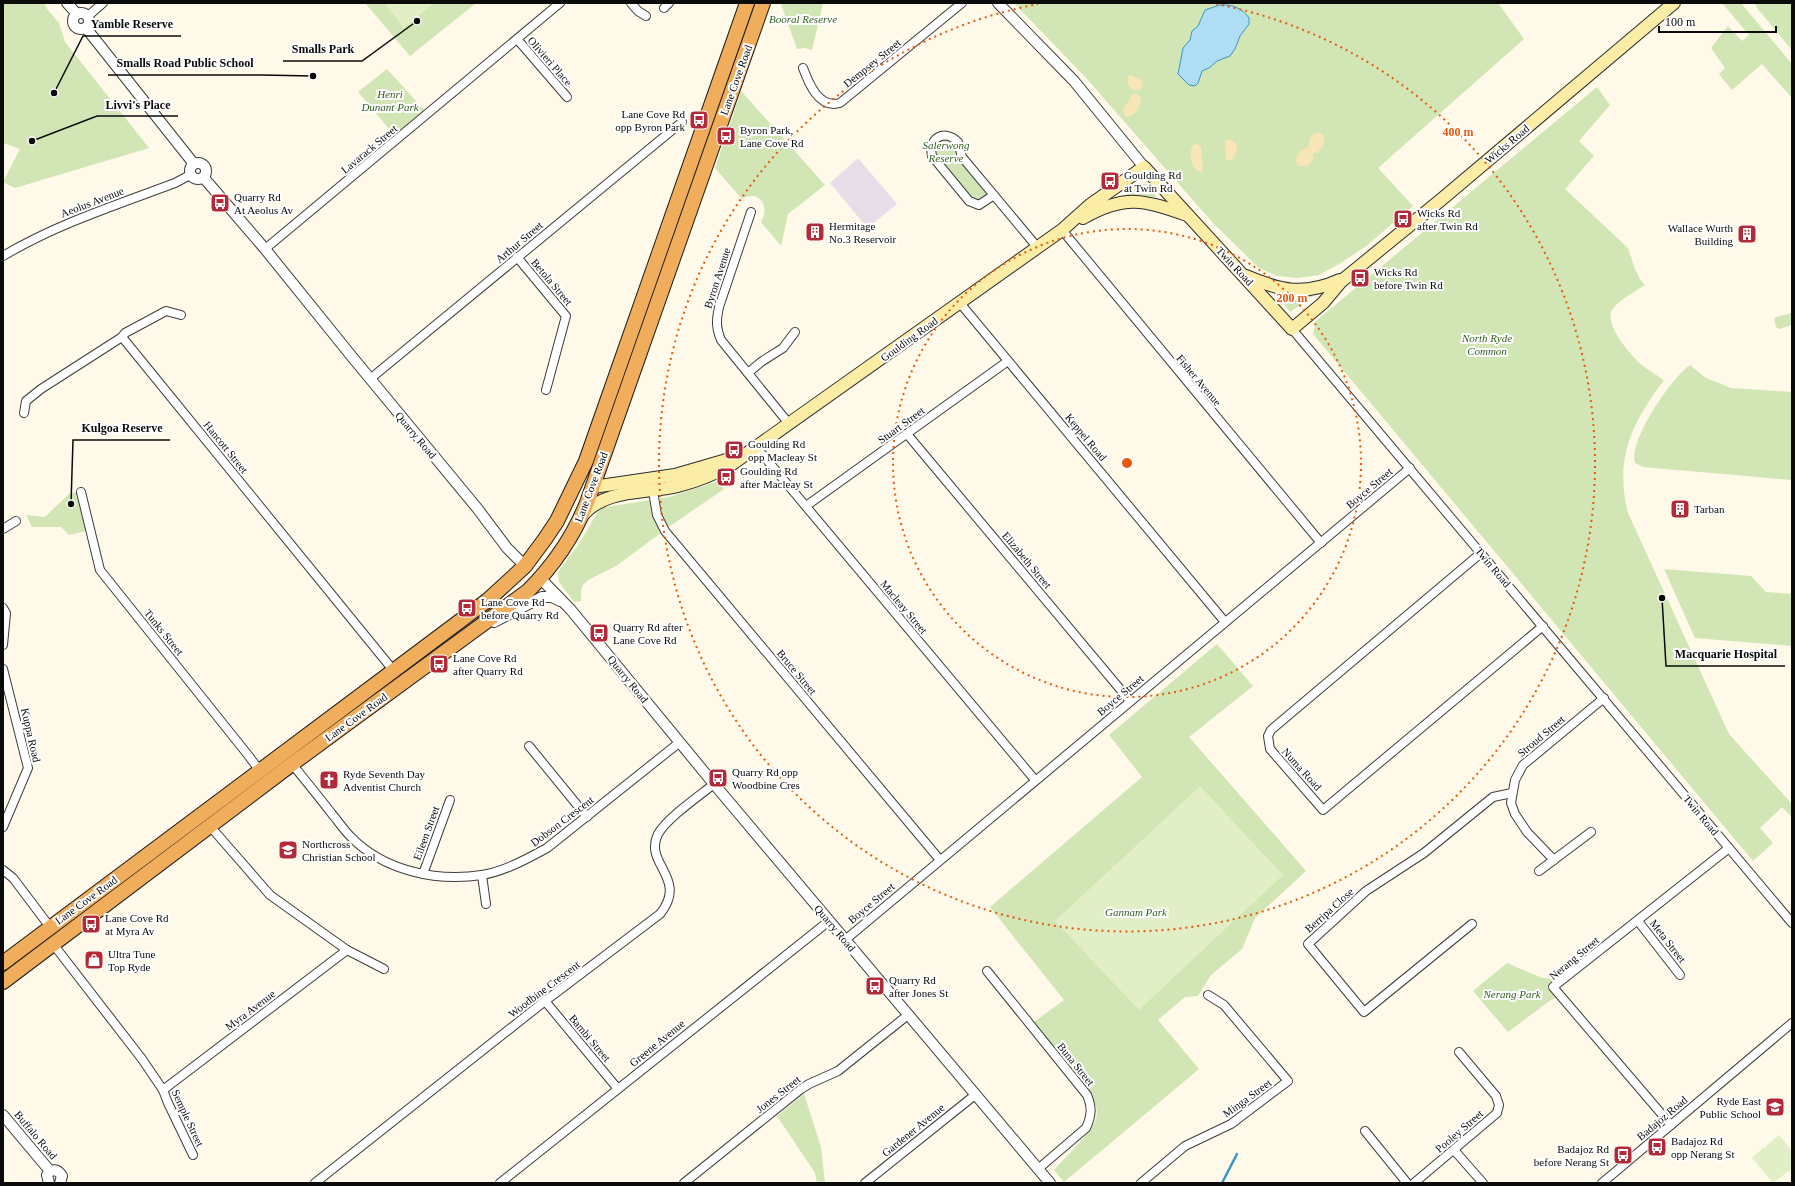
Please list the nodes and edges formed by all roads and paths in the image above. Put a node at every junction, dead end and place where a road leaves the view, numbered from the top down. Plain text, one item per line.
1 (67, 3) edge
2 (103, 3) edge
3 (560, 3) edge
4 (631, 3) edge
5 (747, 3) edge
6 (763, 3) edge
7 (962, 3) edge
8 (998, 3) edge
9 (1674, 3) edge
10 (77, 14) junction
11 (88, 16) junction
12 (646, 16) dead end
13 (86, 28) junction
14 (517, 39) junction
15 (803, 68) dead end
16 (566, 97) dead end
17 (682, 122) dead end
18 (194, 164) junction
19 (1146, 170) junction
20 (190, 175) junction
21 (204, 178) junction
22 (994, 195) junction
23 (1140, 201) joint
24 (1095, 211) junction
25 (751, 212) dead end
26 (1188, 215) junction
27 (1062, 230) junction
28 (1038, 248) junction
29 (265, 249) junction
30 (3, 256) edge
31 (517, 257) junction
32 (1242, 274) junction
33 (1344, 280) junction
34 (960, 303) junction
35 (181, 315) dead end
36 (1290, 326) junction
37 (795, 332) dead end
38 (122, 337) junction
39 (1008, 361) junction
40 (748, 373) junction
41 (370, 379) junction
42 (546, 390) dead end
43 (24, 413) dead end
44 (790, 425) junction
45 (907, 434) junction
46 (757, 448) junction
47 (1410, 468) junction
48 (652, 485) junction
49 (593, 487) junction
50 (81, 492) dead end
51 (806, 506) junction
52 (580, 519) junction
53 (557, 521) junction
54 (16, 522) dead end
55 (3, 529) edge
56 (1321, 543) junction
57 (1481, 554) junction
58 (525, 566) junction
59 (540, 578) junction
60 (3, 608) edge
61 (571, 610) junction
62 (1225, 622) junction
63 (1543, 626) junction
64 (474, 630) junction
65 (3, 645) edge
66 (3, 669) edge
67 (393, 670) junction
68 (1604, 698) junction
69 (1130, 701) junction
70 (680, 742) junction
71 (529, 746) dead end
72 (292, 764) junction
73 (260, 771) junction
74 (1034, 780) junction
75 (714, 784) junction
76 (1512, 794) junction
77 (450, 800) dead end
78 (587, 817) junction
79 (209, 825) junction
80 (3, 827) edge
81 (1591, 832) dead end
82 (1729, 848) junction
83 (940, 860) junction
84 (1554, 860) junction
85 (3, 870) edge
86 (1539, 871) dead end
87 (423, 874) junction
88 (482, 875) junction
89 (486, 904) dead end
90 (1638, 920) junction
91 (829, 921) junction
92 (1792, 923) edge
93 (1472, 924) dead end
94 (50, 927) junction
95 (845, 940) junction
96 (53, 944) junction
97 (347, 950) junction
98 (3, 963) edge
99 (384, 969) dead end
100 (987, 971) dead end
101 (1680, 975) dead end
102 (3, 982) edge
103 (1208, 995) dead end
104 (545, 1001) junction
105 (908, 1015) junction
106 (1792, 1023) edge
107 (1459, 1052) dead end
108 (618, 1089) junction
109 (163, 1090) junction
110 (975, 1095) junction
111 (3, 1114) edge
112 (1671, 1125) junction
113 (1364, 1131) dead end
114 (1454, 1150) junction
115 (194, 1156) dead end
116 (1038, 1169) junction
117 (50, 1171) junction
118 (48, 1183) edge
119 (60, 1183) edge
120 (315, 1183) edge
121 (500, 1183) edge
122 (684, 1183) edge
123 (865, 1183) edge
124 (1050, 1183) edge
125 (1141, 1183) edge
126 (1407, 1183) edge
127 (1414, 1183) edge
128 (1483, 1183) edge
129 (1602, 1183) edge

1 - 10 street
2 - 11 street
3 - 14 street, Lavarack Street
4 - 12 street
5 - 53 highway, Lane Cove Road
6 - 49 highway, Lane Cove Road
7 - 15 street, Dempsey Street
8 - 19 street, Twin Road
9 - 33 main road, Wicks Road
10 - 11 street
10 - 13 street
11 - 13 street
13 - 18 street
14 - 16 street, Olivieri Place
14 - 29 street, Lavarack Street
17 - 31 street, Arthur Street
18 - 20 street
18 - 21 street
19 - 24 main road
19 - 26 main road, Twin Road
19 - 27 main road, Goulding Road
20 - 21 street
20 - 30 street, Aeolus Avenue
21 - 29 street, Quarry Road
22 - 22 street
22 - 28 street
23 - 24 main road, Goulding Road
23 - 26 main road, Twin Road
24 - 27 main road, Goulding Road
25 - 40 street, Byron Avenue
26 - 32 main road, Twin Road
27 - 28 main road, Goulding Road
27 - 56 street, Fisher Avenue
28 - 34 main road, Goulding Road
29 - 41 street, Quarry Road
31 - 41 street, Arthur Street
31 - 42 street, Betola Street
32 - 33 main road
32 - 36 main road, Twin Road
33 - 36 main road, Wicks Road
34 - 39 street, Keppel Road
34 - 44 main road, Goulding Road
35 - 38 street
36 - 47 street, Twin Road
37 - 40 street
38 - 43 street
38 - 67 street, Hancott Street
39 - 45 street, Stuart Street
39 - 62 street, Keppel Road
40 - 44 street, Byron Avenue
41 - 58 street, Quarry Road
44 - 46 main road, Goulding Road
45 - 51 street, Stuart Street
45 - 69 street, Elizabeth Street
46 - 48 main road, Goulding Road
46 - 51 street, Macleay Street
47 - 56 street, Boyce Street
47 - 57 street, Twin Road
48 - 49 main road, Goulding Road
48 - 52 main road, Goulding Road
48 - 83 street, Bruce Street
49 - 52 highway, Lane Cove Road
49 - 53 highway
50 - 73 street, Tunks Street
51 - 74 street, Macleay Street
52 - 59 highway, Lane Cove Road
53 - 58 highway, Lane Cove Road
54 - 55 street
56 - 62 street, Boyce Street
57 - 63 street, Twin Road
57 - 63 street, Numa Road
58 - 59 highway, Quarry Road
58 - 67 highway, Lane Cove Road
59 - 61 street, Quarry Road
59 - 64 highway, Lane Cove Road
60 - 65 street
61 - 64 street
61 - 70 street, Quarry Road
62 - 69 street, Boyce Street
63 - 68 street, Twin Road
64 - 72 highway, Lane Cove Road
66 - 80 street, Kuppa Road
67 - 73 highway, Lane Cove Road
68 - 76 street, Stroud Street
68 - 82 street, Twin Road
69 - 74 street, Boyce Street
70 - 75 street, Quarry Road
70 - 78 street, Dobson Crescent
71 - 78 street
72 - 79 highway, Lane Cove Road
72 - 87 street, Dobson Crescent
73 - 94 highway, Lane Cove Road
74 - 83 street, Boyce Street
75 - 91 street, Quarry Road
75 - 104 street, Woodbine Crescent
76 - 84 street, Stroud Street
76 - 93 street, Berripa Close
77 - 87 street, Eileen Street
78 - 88 street, Dobson Crescent
79 - 96 highway, Lane Cove Road
79 - 97 street
81 - 84 street
82 - 90 street, Nerang Street
82 - 92 street, Twin Road
83 - 95 street, Boyce Street
84 - 86 street
85 - 94 street
87 - 88 street, Dobson Crescent
88 - 89 street
90 - 101 street, Meta Street
90 - 112 street, Nerang Street
91 - 95 street, Quarry Road
91 - 108 street, Greene Avenue
94 - 98 highway, Lane Cove Road
95 - 105 street, Quarry Road
96 - 102 highway, Lane Cove Road
96 - 109 street
97 - 99 street
97 - 109 street, Myra Avenue
100 - 116 street, Buna Street
103 - 125 street, Minga Street
104 - 108 street, Bambi Street
104 - 120 street, Woodbine Crescent
105 - 110 street, Quarry Road
105 - 122 street, Jones Street
106 - 112 street, Badajoz Road
107 - 114 street, Pooley Street
108 - 121 street, Greene Avenue
109 - 115 street, Semple Street
110 - 116 street, Quarry Road
110 - 123 street, Gardener Avenue
111 - 117 street, Buffalo Road
112 - 129 street, Badajoz Road
113 - 126 street
114 - 127 street, Pooley Street
114 - 128 street
116 - 124 street, Quarry Road
117 - 118 street
117 - 119 street, Buffalo Road

